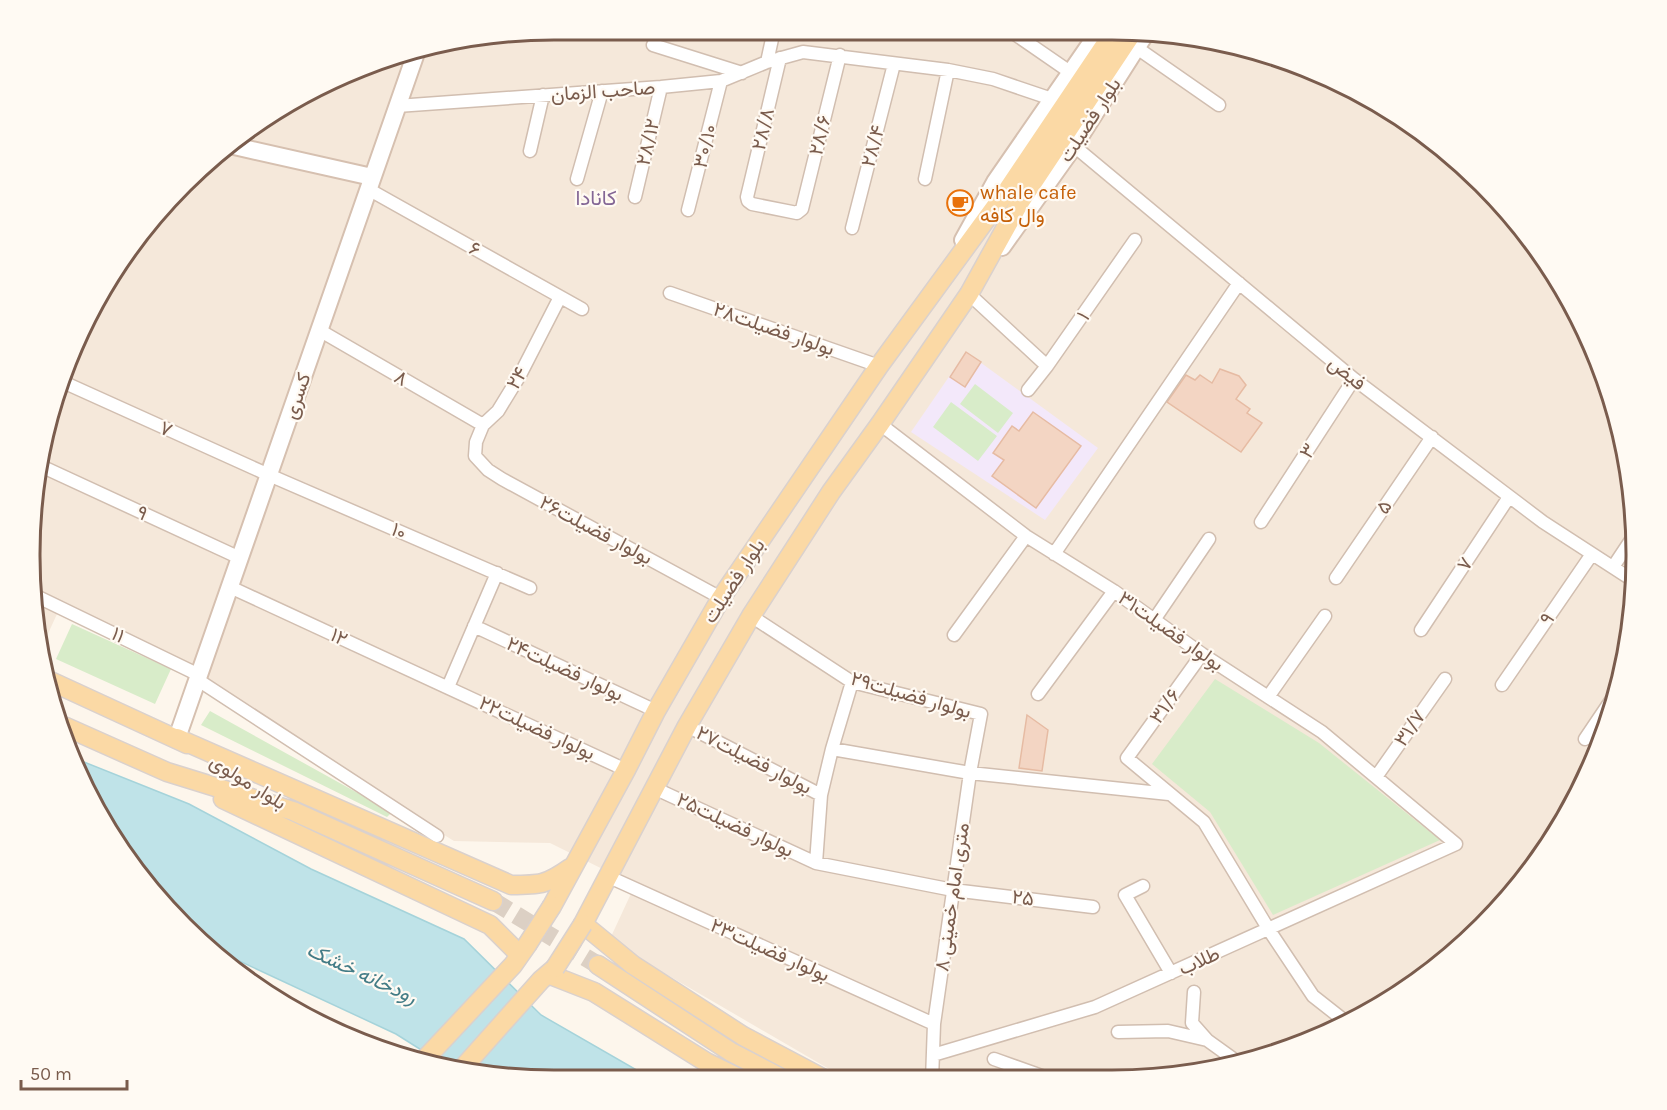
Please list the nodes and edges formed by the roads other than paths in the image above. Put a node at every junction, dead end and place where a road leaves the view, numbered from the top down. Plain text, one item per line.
1 (774, 40) edge
2 (1024, 40) edge
3 (1093, 40) edge
4 (1109, 40) edge
5 (1134, 41) edge
6 (1134, 41) edge
7 (1137, 41) edge
8 (653, 45) dead end
9 (840, 55) junction
10 (773, 60) junction
11 (413, 61) edge
12 (894, 64) junction
13 (948, 70) junction
14 (1070, 72) junction
15 (742, 73) junction
16 (721, 81) junction
17 (661, 87) junction
18 (602, 91) junction
19 (543, 95) junction
20 (1052, 99) junction
21 (1219, 105) dead end
22 (397, 106) junction
23 (1074, 146) junction
24 (241, 148) edge
25 (530, 151) dead end
26 (577, 179) dead end
27 (925, 179) dead end
28 (370, 183) junction
29 (635, 197) dead end
30 (1013, 197) junction
31 (748, 201) joint
32 (688, 210) dead end
33 (852, 228) dead end
34 (1136, 240) dead end
35 (945, 274) junction
36 (1239, 284) junction
37 (670, 293) dead end
38 (969, 294) junction
39 (560, 297) junction
40 (582, 309) dead end
41 (319, 330) junction
42 (879, 366) junction
43 (1047, 366) junction
44 (1354, 379) junction
45 (70, 385) edge
46 (1028, 390) dead end
47 (880, 424) junction
48 (483, 425) junction
49 (1432, 437) junction
50 (475, 456) joint
51 (48, 469) edge
52 (807, 474) junction
53 (269, 475) junction
54 (831, 492) junction
55 (1509, 497) junction
56 (1261, 522) dead end
57 (1026, 536) junction
58 (1209, 539) dead end
59 (1626, 548) edge
60 (1054, 554) junction
61 (1592, 554) junction
62 (240, 558) junction
63 (1613, 567) junction
64 (497, 573) junction
65 (1625, 575) edge
66 (1336, 578) dead end
67 (230, 587) junction
68 (530, 588) dead end
69 (1114, 591) junction
70 (721, 598) junction
71 (43, 599) edge
72 (751, 616) junction
73 (1325, 616) dead end
74 (1154, 620) junction
75 (474, 626) junction
76 (1421, 630) dead end
77 (954, 635) dead end
78 (1202, 654) junction
79 (199, 677) junction
80 (1445, 679) dead end
81 (852, 682) junction
82 (57, 684) edge
83 (1502, 685) dead end
84 (448, 687) junction
85 (1038, 694) dead end
86 (1268, 697) junction
87 (656, 711) junction
88 (981, 714) joint
89 (1600, 717) edge
90 (687, 726) junction
91 (72, 729) edge
92 (177, 738) junction
93 (1585, 739) dead end
94 (832, 749) junction
95 (626, 770) junction
96 (167, 772) junction
97 (970, 773) junction
98 (1376, 777) junction
99 (654, 788) junction
100 (1171, 794) junction
101 (821, 795) junction
102 (293, 811) junction
103 (437, 836) dead end
104 (1455, 844) joint
105 (576, 863) junction
106 (816, 863) junction
107 (607, 876) junction
108 (1143, 886) dead end
109 (953, 890) junction
110 (493, 901) tunnel mouth
111 (1093, 907) dead end
112 (583, 924) junction
113 (1269, 930) junction
114 (520, 955) junction
115 (598, 965) tunnel mouth
116 (1171, 973) junction
117 (548, 974) junction
118 (1194, 992) dead end
119 (1339, 1016) edge
120 (1192, 1023) junction
121 (934, 1024) junction
122 (1168, 1031) junction
123 (1118, 1032) dead end
124 (1207, 1040) junction
125 (430, 1054) edge
126 (933, 1054) junction
127 (1229, 1056) edge
128 (994, 1059) dead end
129 (468, 1062) edge
130 (722, 1070) edge
131 (766, 1070) edge
132 (807, 1070) edge
133 (932, 1070) edge
134 (1025, 1070) edge

1 - 10 street, ۲۸/۸
2 - 14 street
3 - 14 street, بلوار فضیلت
4 - 30 main road, بلوار فضیلت
5 - 30 main road, بلوار فضیلت
6 - 23 street, بلوار فضیلت
7 - 21 street
8 - 15 street
9 - 10 street, صاحب الزمان
9 - 12 street, صاحب الزمان
9 - 31 street, ۲۸/۶
10 - 15 street, صاحب الزمان
10 - 31 street, ۲۸/۸
11 - 22 street, کسری
12 - 13 street, صاحب الزمان
12 - 33 street, ۲۸/۴
13 - 20 street, صاحب الزمان
13 - 27 street
14 - 20 street, بلوار فضیلت
15 - 16 street, صاحب الزمان
16 - 17 street, صاحب الزمان
16 - 32 street, ۳۰/۱۰
17 - 18 street, صاحب الزمان
17 - 29 street, ۲۸/۱۲
18 - 19 street, صاحب الزمان
18 - 26 street
19 - 22 street, صاحب الزمان
19 - 25 street
20 - 35 street, بلوار فضیلت
22 - 28 street, کسری
23 - 36 street, فیض
23 - 38 street, بلوار فضیلت
24 - 28 street
28 - 39 street, ۶
28 - 41 street, کسری
30 - 35 main road, بلوار فضیلت
30 - 38 main road, بلوار فضیلت
34 - 43 street, ۱
35 - 42 main road, بلوار فضیلت
36 - 44 street, فیض
36 - 60 street
37 - 42 street, بولوار فضیلت۲۸
38 - 43 street
38 - 47 main road, بلوار فضیلت
39 - 40 street, ۶
39 - 48 street, ۲۴
41 - 48 street, ۸
41 - 53 street, کسری
42 - 52 main road, بلوار فضیلت
43 - 46 street, ۱
44 - 49 street, فیض
44 - 56 street, ۳
45 - 53 street, ۷
47 - 54 main road, بلوار فضیلت
47 - 57 street, بولوار فضیلت۳۱
48 - 50 street, ۲۴
49 - 55 street, فیض
49 - 66 street, ۵
50 - 70 street, بولوار فضیلت۲۶
51 - 62 street, ۹
52 - 54 main road
52 - 70 main road, بلوار فضیلت
53 - 62 street, کسری
53 - 64 street, ۱۰
54 - 72 main road, بلوار فضیلت
55 - 61 street, فیض
55 - 76 street, ۷
57 - 60 street, بولوار فضیلت۳۱
57 - 77 street
58 - 74 street
59 - 63 street
60 - 69 street, بولوار فضیلت۳۱
61 - 63 street, فیض
61 - 83 street, ۹
62 - 67 street, کسری
63 - 65 street, فیض
64 - 68 street, ۱۰
64 - 75 street
67 - 79 street, کسری
67 - 84 street, ۱۲
69 - 74 street, بولوار فضیلت۳۱
69 - 85 street
70 - 87 main road, بلوار فضیلت
71 - 79 street, ۱۱
72 - 81 street, بولوار فضیلت۲۹
72 - 90 main road, بلوار فضیلت
73 - 86 street
74 - 78 street, بولوار فضیلت۳۱
75 - 84 street
75 - 87 street, بولوار فضیلت۲۴
78 - 86 street, بولوار فضیلت۳۱
78 - 100 street, ۳۱/۶
79 - 92 street, کسری
79 - 103 street, ۱۱
80 - 98 street, ۳۱/۷
81 - 88 street, بولوار فضیلت۲۹
81 - 94 street
82 - 92 main road, بلوار مولوی
84 - 95 street, بولوار فضیلت۲۲
86 - 98 street, بولوار فضیلت۳۱
87 - 95 main road, بلوار فضیلت
88 - 97 street, ۸ متری امام خمینی
89 - 93 street
90 - 99 main road, بلوار فضیلت
90 - 101 street, بولوار فضیلت۲۷
91 - 96 main road, بلوار مولوی
92 - 102 main road, بلوار مولوی
92 - 105 main road
94 - 97 street
94 - 101 street
95 - 105 main road, بلوار فضیلت
96 - 102 main road, بلوار مولوی
96 - 114 main road
97 - 100 street
97 - 109 street, ۸ متری امام خمینی
98 - 104 street, بولوار فضیلت۳۱
99 - 106 street, بولوار فضیلت۲۵
99 - 107 main road, بلوار فضیلت
100 - 113 street
101 - 106 street
102 - 110 main road
104 - 113 street, طلاب
105 - 114 main road, بلوار فضیلت, bridge
106 - 109 street, بولوار فضیلت۲۵
107 - 112 main road, بلوار فضیلت
107 - 121 street, بولوار فضیلت۲۳
108 - 116 street
109 - 111 street, ۲۵
109 - 121 street, ۸ متری امام خمینی
112 - 117 main road, بلوار فضیلت, bridge
112 - 132 main road
113 - 116 street, طلاب
113 - 119 street
114 - 125 main road, بلوار فضیلت
115 - 131 main road
116 - 126 street, طلاب
117 - 129 main road, بلوار فضیلت
117 - 130 main road
118 - 120 street
120 - 122 street
120 - 124 street
121 - 126 street, ۸ متری امام خمینی
122 - 123 street
122 - 124 street
124 - 127 street
126 - 133 street, ۸ متری امام خمینی
128 - 134 street

